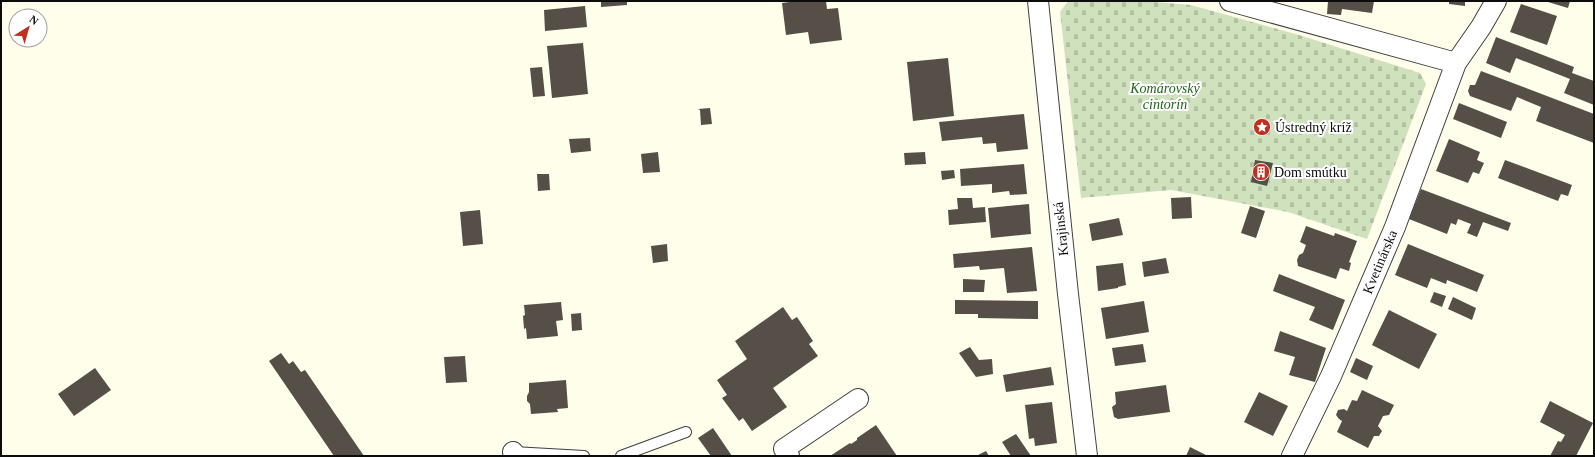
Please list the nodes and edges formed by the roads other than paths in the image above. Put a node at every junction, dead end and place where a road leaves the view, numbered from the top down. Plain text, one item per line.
1 (1038, 1) edge
2 (1230, 1) edge
3 (1496, 1) edge
4 (1456, 63) junction
5 (858, 399) dead end
6 (686, 432) dead end
7 (515, 454) edge
8 (584, 456) edge
9 (621, 456) edge
10 (789, 456) edge
11 (1087, 456) edge
12 (1292, 456) edge

1 - 11 street, Krajinská
2 - 4 street
3 - 4 street, Kvetinárska
4 - 12 street, Kvetinárska
5 - 10 street
6 - 9 lane
7 - 8 lane

